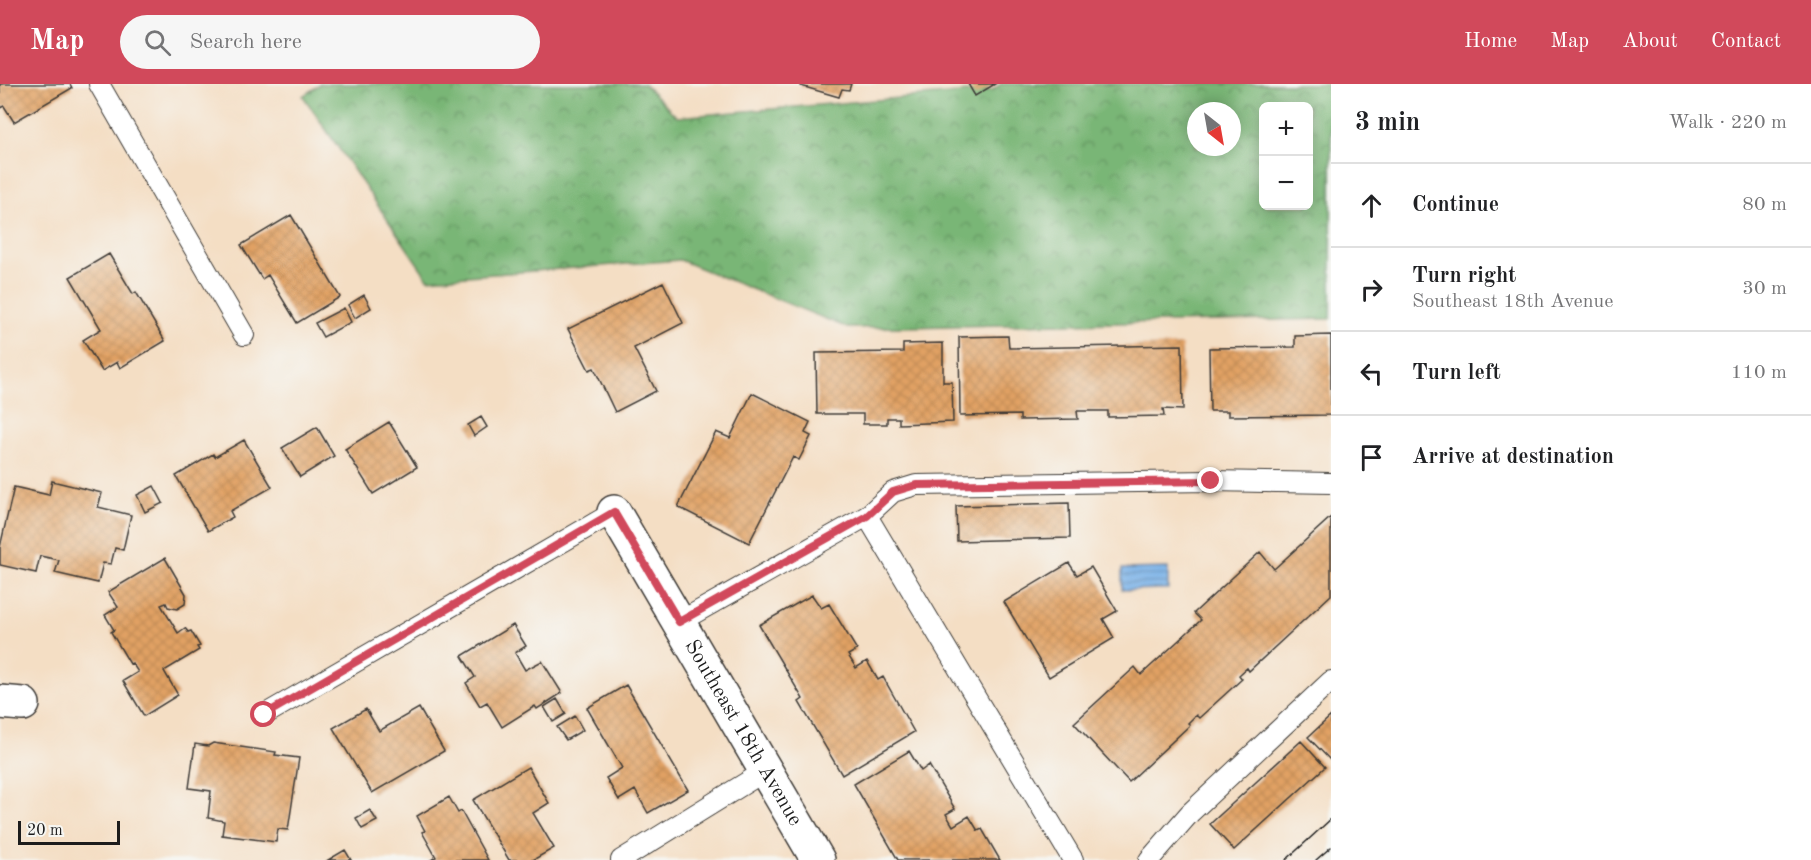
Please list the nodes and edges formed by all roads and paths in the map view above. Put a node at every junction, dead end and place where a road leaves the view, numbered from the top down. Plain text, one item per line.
1 (99, 84) edge
2 (244, 336) dead end
3 (1331, 483) edge
4 (614, 512) joint
5 (867, 516) junction
6 (679, 622) junction
7 (1331, 681) edge
8 (264, 715) dead end
9 (765, 771) junction
10 (621, 860) edge
11 (818, 860) edge
12 (1073, 860) edge
13 (1149, 860) edge

1 - 2 lane
3 - 5 lane
4 - 6 street, Southeast 18th Avenue
4 - 8 lane
5 - 6 lane
5 - 12 lane
6 - 9 street, Southeast 18th Avenue
7 - 13 lane
9 - 10 lane
9 - 11 street, Southeast 18th Avenue

